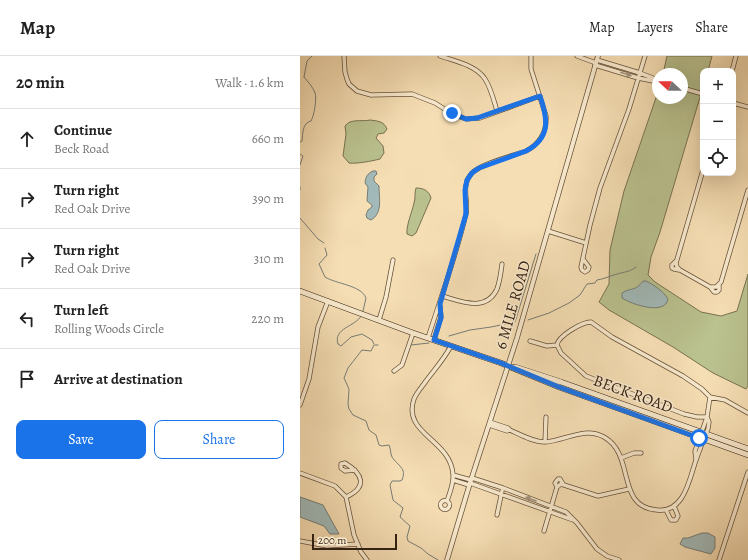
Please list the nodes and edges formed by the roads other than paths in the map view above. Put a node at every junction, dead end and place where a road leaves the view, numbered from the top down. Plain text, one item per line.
1 (344, 56) edge
2 (440, 56) edge
3 (531, 56) edge
4 (577, 56) edge
5 (645, 56) edge
6 (736, 56) edge
7 (597, 61) edge
8 (733, 68) edge
9 (640, 72) junction
10 (638, 78) junction
11 (652, 78) edge
12 (652, 80) edge
13 (688, 90) edge
14 (700, 93) edge
15 (540, 96) junction
16 (736, 104) edge
17 (748, 107) edge
18 (497, 111) junction
19 (701, 176) edge
20 (748, 190) edge
21 (548, 231) junction
22 (586, 243) junction
23 (583, 258) dead end
24 (393, 260) dead end
25 (502, 264) dead end
26 (300, 291) edge
27 (442, 296) junction
28 (328, 301) junction
29 (440, 304) junction
30 (379, 320) junction
31 (413, 333) junction
32 (428, 338) junction
33 (434, 340) junction
34 (530, 341) dead end
35 (557, 345) junction
36 (451, 346) junction
37 (508, 366) junction
38 (394, 371) dead end
39 (710, 398) junction
40 (300, 405) edge
41 (748, 413) edge
42 (707, 416) junction
43 (546, 417) dead end
44 (490, 424) junction
45 (703, 436) junction
46 (545, 442) junction
47 (748, 449) edge
48 (641, 453) dead end
49 (748, 455) edge
50 (621, 458) junction
51 (355, 470) dead end
52 (748, 472) edge
53 (300, 473) edge
54 (453, 475) junction
55 (453, 480) junction
56 (470, 482) junction
57 (503, 488) junction
58 (629, 489) junction
59 (502, 494) junction
60 (346, 497) junction
61 (447, 501) dead end
62 (551, 506) junction
63 (674, 506) junction
64 (666, 510) junction
65 (549, 511) junction
66 (496, 515) dead end
67 (577, 523) junction
68 (544, 531) dead end
69 (300, 542) edge
70 (358, 544) junction
71 (367, 560) edge
72 (447, 560) edge
73 (619, 560) edge
74 (719, 560) edge

1 - 18 street
2 - 18 street
3 - 15 street
4 - 7 street
5 - 9 street
6 - 8 street
7 - 9 street
7 -> 10 street
7 - 21 street, 6 MILE ROAD
9 - 10 street
9 - 11 street
10 - 12 street
10 - 22 street
13 - 14 street
15 - 18 street
15 - 27 street
16 - 17 street
19 - 20 street
21 - 22 street
21 - 37 street, 6 MILE ROAD
22 - 23 street
24 - 30 street
25 - 27 street
26 - 28 main road, BECK ROAD
27 - 29 street
28 - 30 main road, BECK ROAD
28 - 40 street
29 - 32 street
29 - 33 street
30 - 31 main road, BECK ROAD
31 - 32 main road, BECK ROAD
31 - 38 street
32 - 33 main road, BECK ROAD
33 - 36 main road, BECK ROAD
34 - 35 street
35 - 39 street
35 - 42 street
36 - 37 main road, BECK ROAD
36 - 54 street
37 - 44 street, 6 MILE ROAD
37 - 45 main road, BECK ROAD
39 - 41 street
39 - 42 street
42 - 45 street
43 - 46 street
44 - 46 street
44 - 56 street, 6 MILE ROAD
45 - 47 main road, BECK ROAD
45 - 49 main road, BECK ROAD
45 - 63 street
46 - 50 street
48 - 50 street
50 - 58 street
51 - 60 street
52 - 74 street
53 - 60 street
54 - 55 street
54 - 56 street
55 - 56 street
55 - 61 street
56 - 57 street
56 - 59 street
56 - 72 street, 6 MILE ROAD
57 - 59 street
62 -> 57 street
58 - 62 street
58 - 64 street
59 - 65 street
59 - 66 street
60 - 70 street
62 - 65 street
62 - 67 street
63 - 64 street
63 - 64 street
65 - 67 street
65 - 68 street
67 - 73 street
69 - 70 street
70 - 71 street

